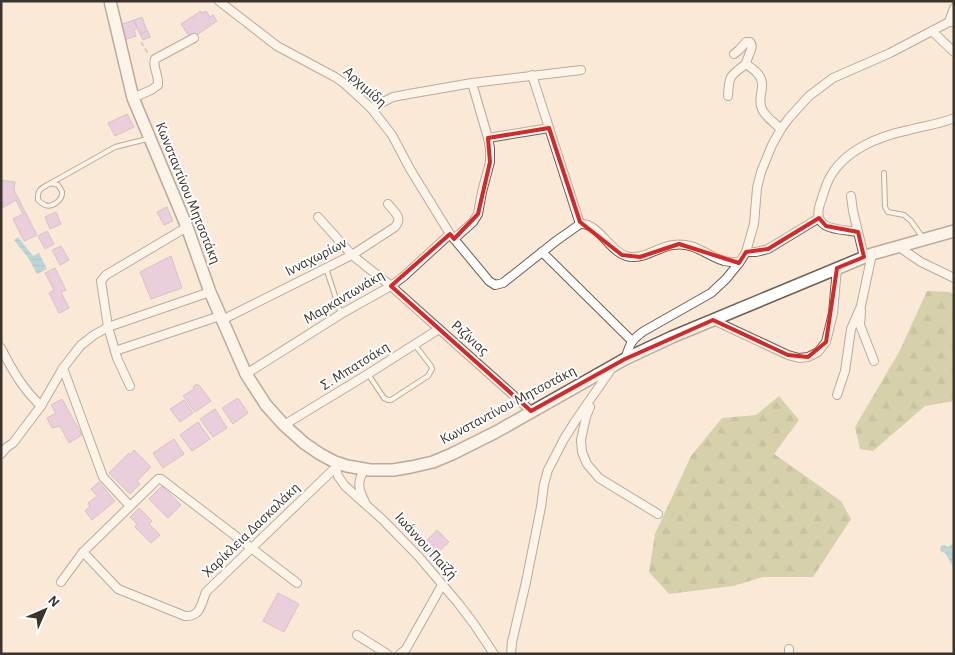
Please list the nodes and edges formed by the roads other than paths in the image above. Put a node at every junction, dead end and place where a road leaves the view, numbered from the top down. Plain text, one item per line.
1 (110, 1) edge
2 (219, 1) edge
3 (954, 8) edge
4 (952, 22) edge
5 (932, 31) junction
6 (194, 38) dead end
7 (954, 52) edge
8 (734, 54) dead end
9 (746, 64) junction
10 (581, 70) dead end
11 (532, 75) junction
12 (472, 83) junction
13 (728, 96) dead end
14 (134, 98) junction
15 (370, 108) junction
16 (954, 118) edge
17 (549, 128) junction
18 (781, 129) junction
19 (150, 138) junction
20 (488, 138) junction
21 (884, 173) dead end
22 (51, 183) junction
23 (851, 196) dead end
24 (388, 204) dead end
25 (318, 217) dead end
26 (818, 218) junction
27 (580, 224) junction
28 (187, 227) junction
29 (954, 231) edge
30 (858, 232) junction
31 (452, 236) junction
32 (924, 240) junction
33 (899, 247) junction
34 (542, 252) junction
35 (746, 252) junction
36 (352, 255) junction
37 (868, 256) junction
38 (739, 263) junction
39 (326, 268) junction
40 (837, 268) junction
41 (954, 278) edge
42 (391, 286) junction
43 (210, 292) junction
44 (862, 306) junction
45 (341, 314) junction
46 (221, 318) junction
47 (713, 320) junction
48 (108, 327) junction
49 (439, 329) junction
50 (632, 341) junction
51 (415, 345) junction
52 (1, 348) edge
53 (115, 351) junction
54 (625, 359) junction
55 (874, 361) dead end
56 (614, 365) junction
57 (63, 368) junction
58 (246, 374) junction
59 (368, 374) junction
60 (130, 386) dead end
61 (597, 392) junction
62 (837, 396) dead end
63 (41, 406) junction
64 (531, 411) junction
65 (284, 425) junction
66 (4, 446) edge
67 (1, 454) edge
68 (335, 465) junction
69 (364, 470) junction
70 (359, 485) junction
71 (348, 490) junction
72 (130, 506) junction
73 (367, 506) junction
74 (658, 514) dead end
75 (252, 548) junction
76 (82, 552) junction
77 (61, 582) dead end
78 (297, 584) dead end
79 (442, 585) junction
80 (357, 635) dead end
81 (387, 654) edge
82 (400, 654) edge
83 (494, 654) edge
84 (511, 654) edge

1 - 14 main road, Κωνσταντίνου Μητσοτάκη
2 - 15 street, Αρχιμίδη
3 - 4 street
4 - 5 street
5 - 7 street
5 - 18 street
6 - 14 street
8 - 9 street
9 - 13 street
9 - 18 street
10 - 11 street
11 - 12 street
11 - 17 street
12 - 15 street
12 - 20 street, Μαρκαντωνάκη
14 - 19 main road, Κωνσταντίνου Μητσοτάκη
15 - 31 street, Αρχιμίδη
16 - 26 street
17 - 20 street
17 - 27 street
18 - 35 street
19 - 22 lane
19 - 28 main road, Κωνσταντίνου Μητσοτάκη
20 - 31 street, Μαρκαντωνάκη
21 - 32 lane
22 - 22 lane
23 - 30 street
24 - 36 street, Ινναχωρίων
25 - 36 street, Ριζίνιας
26 - 30 street
26 - 35 street
27 - 34 street
27 - 38 street
28 - 43 main road, Κωνσταντίνου Μητσοτάκη
28 - 48 street
29 - 32 main road, Κωνσταντίνου Μητσοτάκη
30 - 37 street
31 - 34 street, Αρχιμίδη
31 - 42 street, Μαρκαντωνάκη
32 - 33 main road, Κωνσταντίνου Μητσοτάκη
33 - 37 main road, Κωνσταντίνου Μητσοτάκη
33 - 41 street
34 - 50 street
35 - 38 street
36 - 39 street, Ινναχωρίων
36 - 42 street, Ριζίνιας
37 - 40 main road, Κωνσταντίνου Μητσοτάκη
37 - 44 street
38 - 50 street
39 - 45 lane
39 - 46 street, Ινναχωρίων
40 - 47 main road, Κωνσταντίνου Μητσοτάκη
40 - 47 street
42 - 45 street, Μαρκαντωνάκη
42 - 49 street, Ριζίνιας
43 - 46 main road, Κωνσταντίνου Μητσοτάκη
43 - 48 street
44 - 55 street
44 - 62 street
45 - 58 street, Μαρκαντωνάκη
46 - 53 street, Ινναχωρίων
46 - 58 main road, Κωνσταντίνου Μητσοτάκη
47 - 54 main road, Κωνσταντίνου Μητσοτάκη
48 - 53 street
48 - 57 street
49 - 51 street, Σ. Μπατσάκη
49 - 64 street, Ριζίνιας
50 - 54 street
51 - 59 street, Σ. Μπατσάκη
51 - 59 lane
52 - 63 street
53 - 60 street
54 - 56 main road, Κωνσταντίνου Μητσοτάκη
56 - 61 street
56 - 64 main road, Κωνσταντίνου Μητσοτάκη
57 - 63 street
57 - 72 street
58 - 65 main road, Κωνσταντίνου Μητσοτάκη
59 - 65 street, Σ. Μπατσάκη
61 - 74 street
61 - 84 street
63 - 66 street
64 - 69 main road, Κωνσταντίνου Μητσοτάκη
65 - 68 main road, Κωνσταντίνου Μητσοτάκη
66 - 67 street
68 - 69 main road, Κωνσταντίνου Μητσοτάκη
68 - 71 street, Ιωάννου Παϊζή
68 - 75 street, Χαρίκλεια Δασκαλάκη
69 - 70 street
70 - 71 street
70 - 73 street
71 - 73 street, Ιωάννου Παϊζή
72 - 75 street
72 - 76 street
73 - 79 street, Ιωάννου Παϊζή
75 - 76 street, Χαρίκλεια Δασκαλάκη
75 - 78 street
76 - 77 street
79 - 82 street
79 - 83 street, Ιωάννου Παϊζή
80 - 81 street

